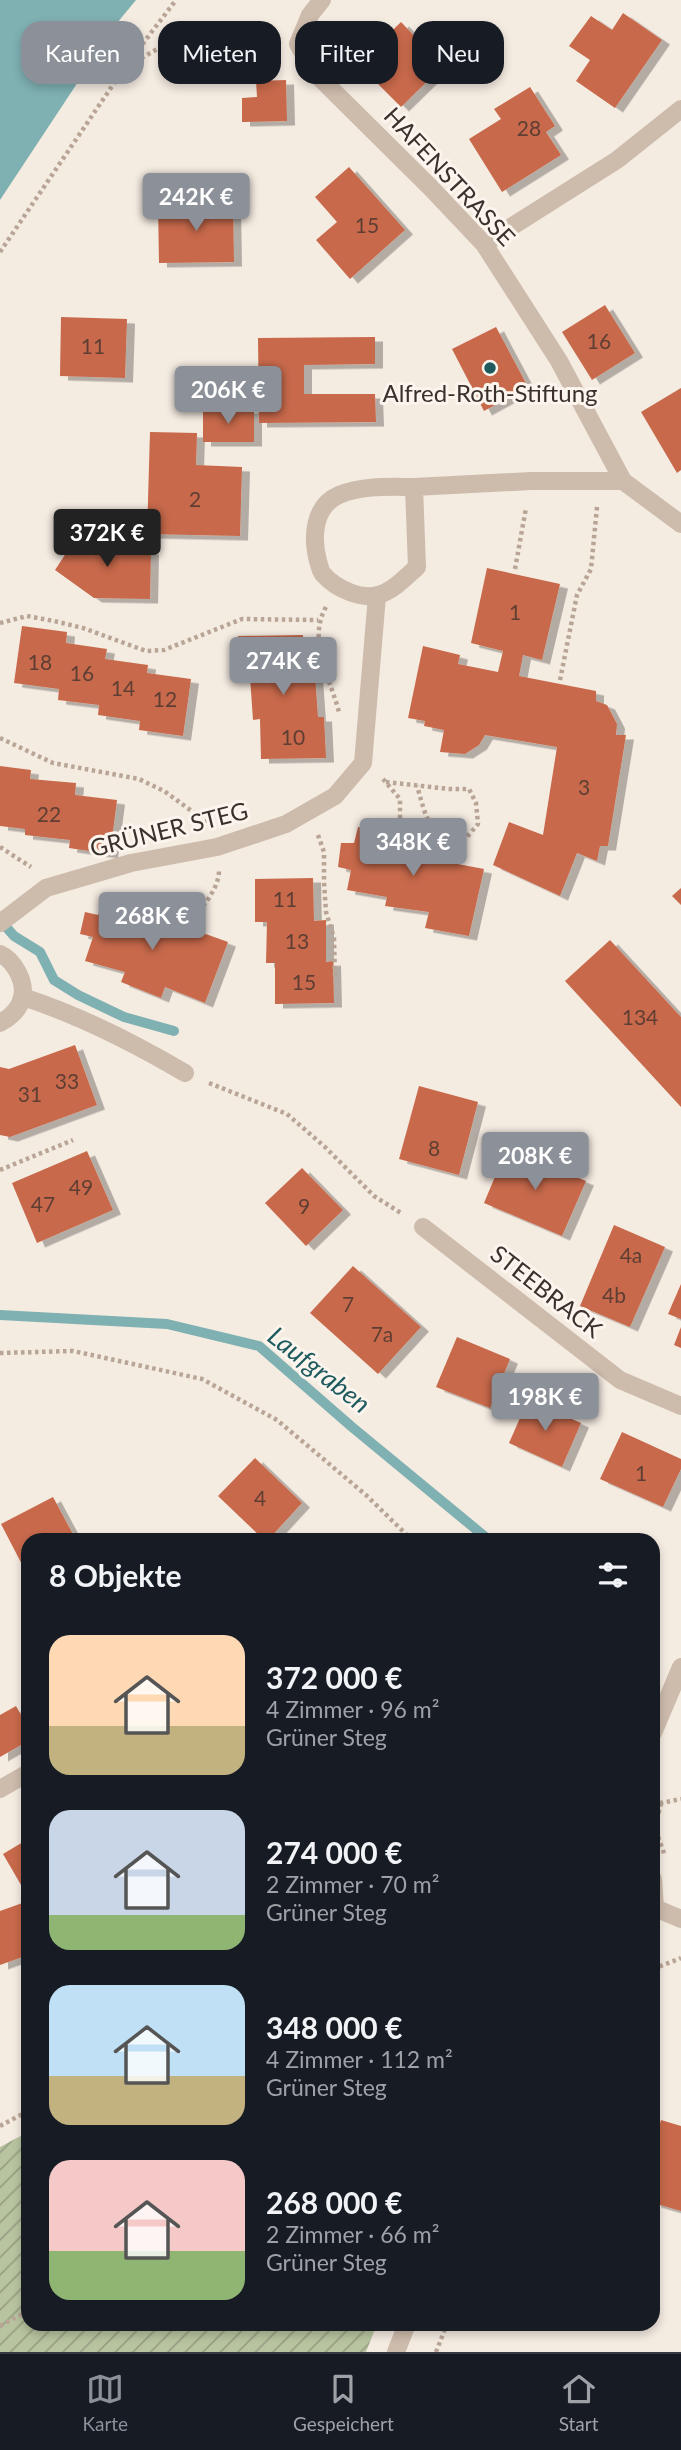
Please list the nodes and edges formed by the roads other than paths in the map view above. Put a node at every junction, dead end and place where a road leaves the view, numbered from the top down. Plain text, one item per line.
1 (321, 0) edge
2 (681, 109) edge
3 (484, 244) junction
4 (623, 481) junction
5 (414, 487) junction
6 (681, 524) edge
7 (377, 596) junction
8 (0, 923) edge
9 (0, 954) edge
10 (23, 997) junction
11 (0, 1023) edge
12 (185, 1073) road end
13 (423, 1227) road end
14 (681, 1406) edge
15 (681, 1667) edge
16 (660, 1716) edge
17 (21, 1777) edge
18 (0, 1789) edge
19 (660, 1912) edge
20 (681, 1919) edge
21 (404, 2331) edge
22 (396, 2352) edge

1 - 3 street, HAFENSTRASSE
2 - 3 street
3 - 4 street, HAFENSTRASSE
4 - 5 street
4 - 6 street, HAFENSTRASSE
5 - 7 street
5 - 7 street
7 - 8 street, GRÜNER STEG
9 - 10 street
10 - 11 street
10 - 12 street
13 - 14 street, STEEBRACK
15 - 16 street
17 - 18 street
19 - 20 street
21 - 22 street

